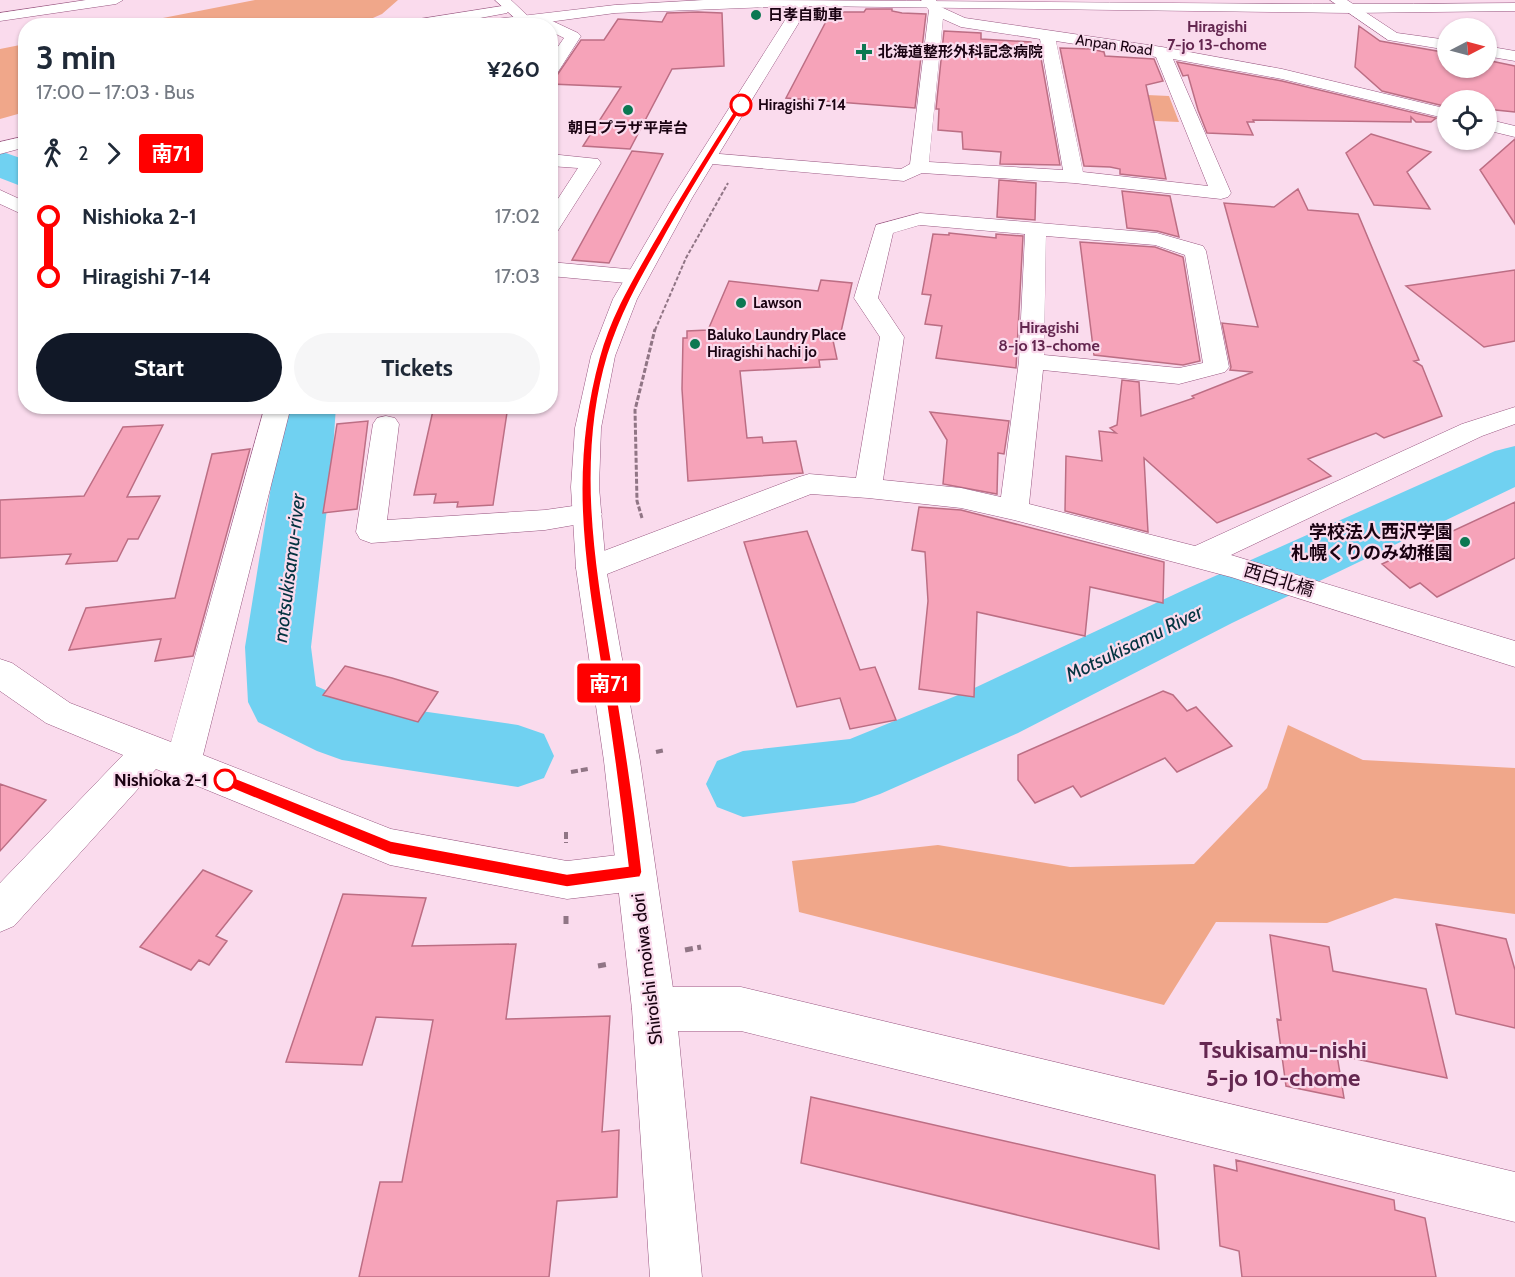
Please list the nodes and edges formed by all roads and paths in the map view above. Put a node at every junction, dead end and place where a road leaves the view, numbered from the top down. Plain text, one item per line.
1 (116, 0) edge
2 (589, 0) edge
3 (1337, 0) edge
4 (805, 1) edge
5 (507, 4) edge
6 (931, 4) edge
7 (1515, 7) edge
8 (1351, 9) junction
9 (0, 17) edge
10 (443, 18) edge
11 (527, 18) edge
12 (558, 21) edge
13 (558, 29) edge
14 (1047, 35) junction
15 (1437, 43) edge
16 (1162, 52) junction
17 (1497, 53) edge
18 (1515, 56) edge
19 (558, 59) edge
20 (1437, 111) edge
21 (1497, 127) edge
22 (18, 131) edge
23 (0, 132) edge
24 (1515, 132) edge
25 (18, 135) edge
26 (0, 148) edge
27 (708, 159) junction
28 (558, 160) edge
29 (919, 167) junction
30 (731, 177) dead end
31 (1074, 177) junction
32 (0, 196) edge
33 (18, 206) edge
34 (558, 215) edge
35 (1036, 231) junction
36 (558, 270) edge
37 (638, 277) junction
38 (1031, 361) junction
39 (275, 414) edge
40 (1515, 415) edge
41 (386, 424) dead end
42 (868, 488) junction
43 (1014, 510) junction
44 (587, 514) junction
45 (643, 521) dead end
46 (1197, 558) junction
47 (591, 568) junction
48 (1515, 654) edge
49 (0, 673) edge
50 (167, 757) junction
51 (635, 872) junction
52 (0, 912) edge
53 (654, 1009) junction
54 (1515, 1197) edge
55 (676, 1277) edge

1 - 9 street
2 - 5 street
3 - 8 street
4 - 6 street
4 - 12 street
4 - 27 street, Shiroishi moiwa dori
5 - 10 street
5 - 11 street
6 - 8 street
6 - 14 street, Anpan Road
6 - 29 street
7 - 8 street
8 - 15 street
13 - 19 street
14 - 16 street, Anpan Road
14 - 31 street
16 - 20 street, Anpan Road
16 - 31 street
17 - 18 street
21 - 24 street
22 - 23 street
25 - 26 street
27 - 29 street
27 - 37 street, Shiroishi moiwa dori
28 - 34 street
29 - 31 street
30 - 45 path
32 - 33 street
35 - 38 street
35 - 38 street
35 - 42 street
36 - 37 street
37 - 44 street, Shiroishi moiwa dori
38 - 43 street
39 - 50 street
40 - 46 street
41 - 44 street
42 - 43 street, 西白北橋
42 - 47 street, 西白北橋
43 - 46 street, 西白北橋
44 - 47 street, Shiroishi moiwa dori
46 - 48 street, 西白北橋
47 - 51 street, Shiroishi moiwa dori
49 - 50 street
50 - 51 street
50 - 52 street
51 - 53 street, Shiroishi moiwa dori
53 - 54 street
53 - 55 street, Shiroishi moiwa dori

